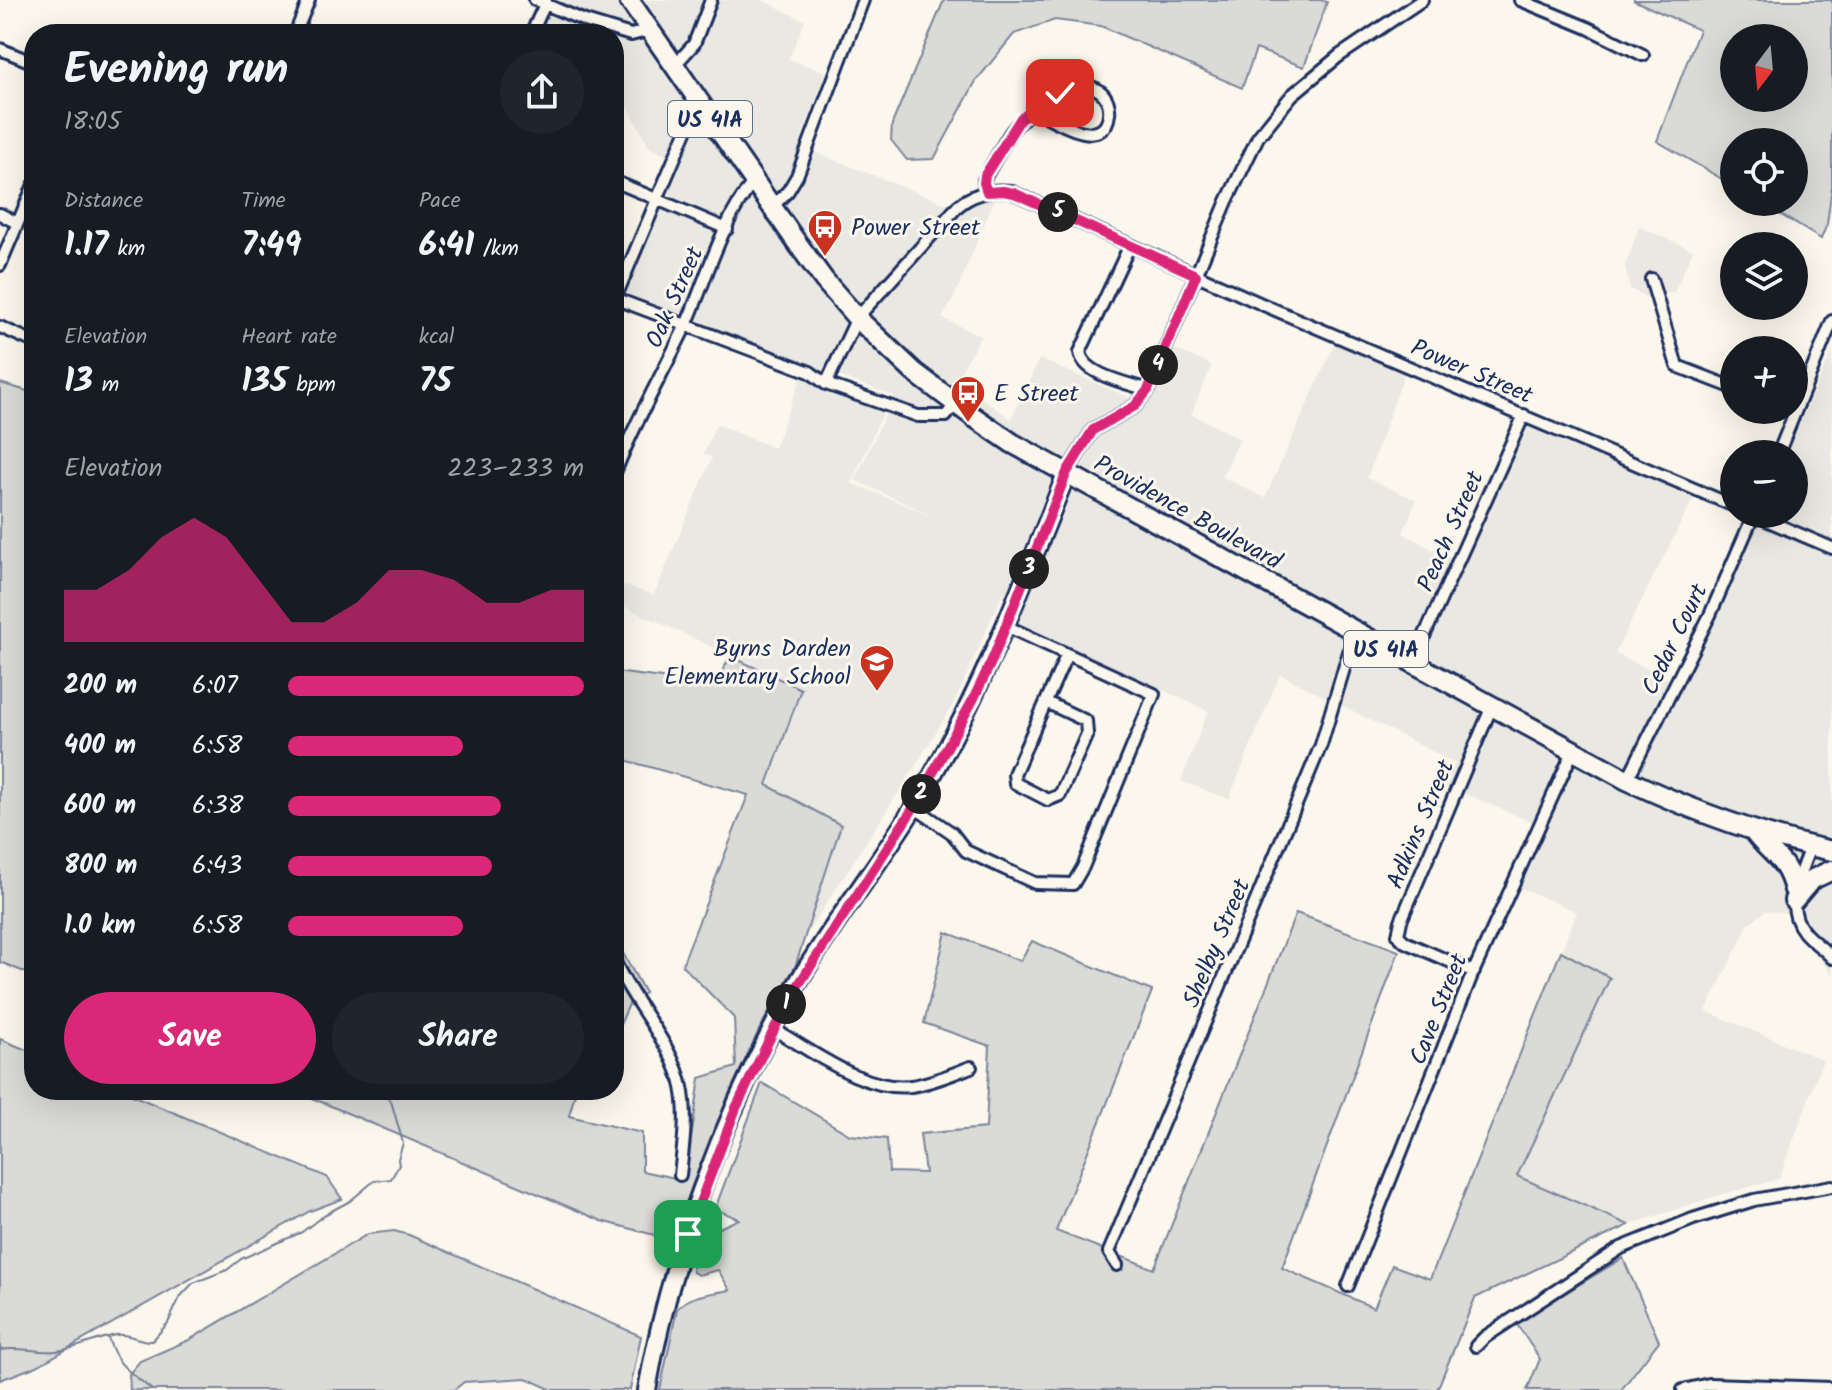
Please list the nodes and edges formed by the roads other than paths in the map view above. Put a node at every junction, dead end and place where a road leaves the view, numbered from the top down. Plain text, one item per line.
1 (309, 0) edge
2 (629, 0) edge
3 (711, 0) edge
4 (863, 0) edge
5 (1422, 0) edge
6 (1520, 0) edge
7 (542, 2) edge
8 (299, 24) edge
9 (534, 24) edge
10 (601, 24) edge
11 (650, 30) junction
12 (624, 32) edge
13 (0, 49) edge
14 (1643, 55) dead end
15 (24, 59) edge
16 (675, 65) junction
17 (702, 106) junction
18 (1033, 109) junction
19 (754, 181) junction
20 (624, 185) edge
21 (987, 192) junction
22 (658, 199) junction
23 (24, 207) edge
24 (772, 207) junction
25 (0, 214) edge
26 (17, 223) junction
27 (727, 229) junction
28 (1130, 245) junction
29 (0, 265) edge
30 (1196, 275) junction
31 (624, 276) edge
32 (1651, 279) dead end
33 (624, 303) edge
34 (857, 318) junction
35 (1832, 321) edge
36 (686, 325) junction
37 (0, 327) edge
38 (24, 338) edge
39 (1808, 376) edge
40 (1720, 383) edge
41 (826, 384) junction
42 (1148, 390) junction
43 (956, 403) junction
44 (1524, 415) junction
45 (624, 449) edge
46 (1067, 472) junction
47 (1720, 500) edge
48 (1747, 528) edge
49 (1786, 528) edge
50 (1832, 548) edge
51 (1006, 626) junction
52 (1355, 632) junction
53 (1067, 654) junction
54 (1412, 663) junction
55 (1046, 702) junction
56 (1492, 706) junction
57 (1573, 751) junction
58 (1627, 780) junction
59 (914, 807) junction
60 (1753, 831) junction
61 (1810, 847) junction
62 (1832, 851) edge
63 (1832, 870) edge
64 (1794, 895) junction
65 (1832, 958) edge
66 (1474, 972) junction
67 (624, 980) edge
68 (773, 1029) junction
69 (971, 1067) dead end
70 (680, 1175) dead end
71 (1832, 1186) edge
72 (1117, 1265) dead end
73 (1348, 1286) dead end
74 (1476, 1346) dead end
75 (1832, 1388) edge
76 (647, 1390) edge
77 (1683, 1390) edge

1 - 8 street
2 - 11 highway, Providence Boulevard / US 41A
3 - 16 street
4 - 24 street
5 - 30 street
6 - 14 street
7 - 9 street
7 - 10 street
11 - 12 street
11 - 16 highway, Providence Boulevard / US 41A
13 - 15 street
16 - 17 highway, Providence Boulevard / US 41A
17 - 19 highway, Providence Boulevard / US 41A
17 - 22 street
18 - 18 street
18 - 21 street
19 - 24 highway, Providence Boulevard / US 41A
19 - 27 street, Oak Street
20 - 22 street
21 - 28 street, Power Street
21 - 34 street
22 - 27 street
22 - 31 street
23 - 26 street
24 - 34 highway, Providence Boulevard / US 41A
25 - 26 street
26 - 29 street
27 - 36 street, Oak Street
28 - 30 street, Power Street
28 - 42 street
30 - 42 street
30 - 44 street, Power Street
32 - 40 street
33 - 36 street
34 - 41 street
34 - 43 highway, Providence Boulevard / US 41A
35 - 39 street
36 - 41 street
36 - 45 street, Oak Street
37 - 38 street
41 - 43 street
42 - 46 street
43 - 46 highway, Providence Boulevard / US 41A
44 - 47 street, Power Street
44 - 54 street, Peach Street
46 - 51 main road
46 - 52 highway, Providence Boulevard / US 41A
48 - 58 street, Cedar Court
49 - 50 street
51 - 53 street
51 - 59 main road
52 - 54 highway, Providence Boulevard / US 41A
52 - 72 street, Shelby Street
53 - 55 street
53 - 59 street
54 - 56 highway, Providence Boulevard / US 41A
55 - 55 street
56 - 57 highway, Providence Boulevard / US 41A
56 - 66 street, Adkins Street
57 - 58 highway, Providence Boulevard / US 41A
57 - 66 street, Cave Street
58 - 60 highway, Providence Boulevard / US 41A
59 - 68 main road
60 - 61 highway, Providence Boulevard / US 41A
60 - 64 highway
61 - 62 highway, Providence Boulevard / US 41A
61 - 64 street
63 - 64 highway
64 - 65 street
66 - 73 street, Cave Street
67 - 70 street
68 - 69 street
68 - 76 main road
71 - 74 street
75 - 77 street

